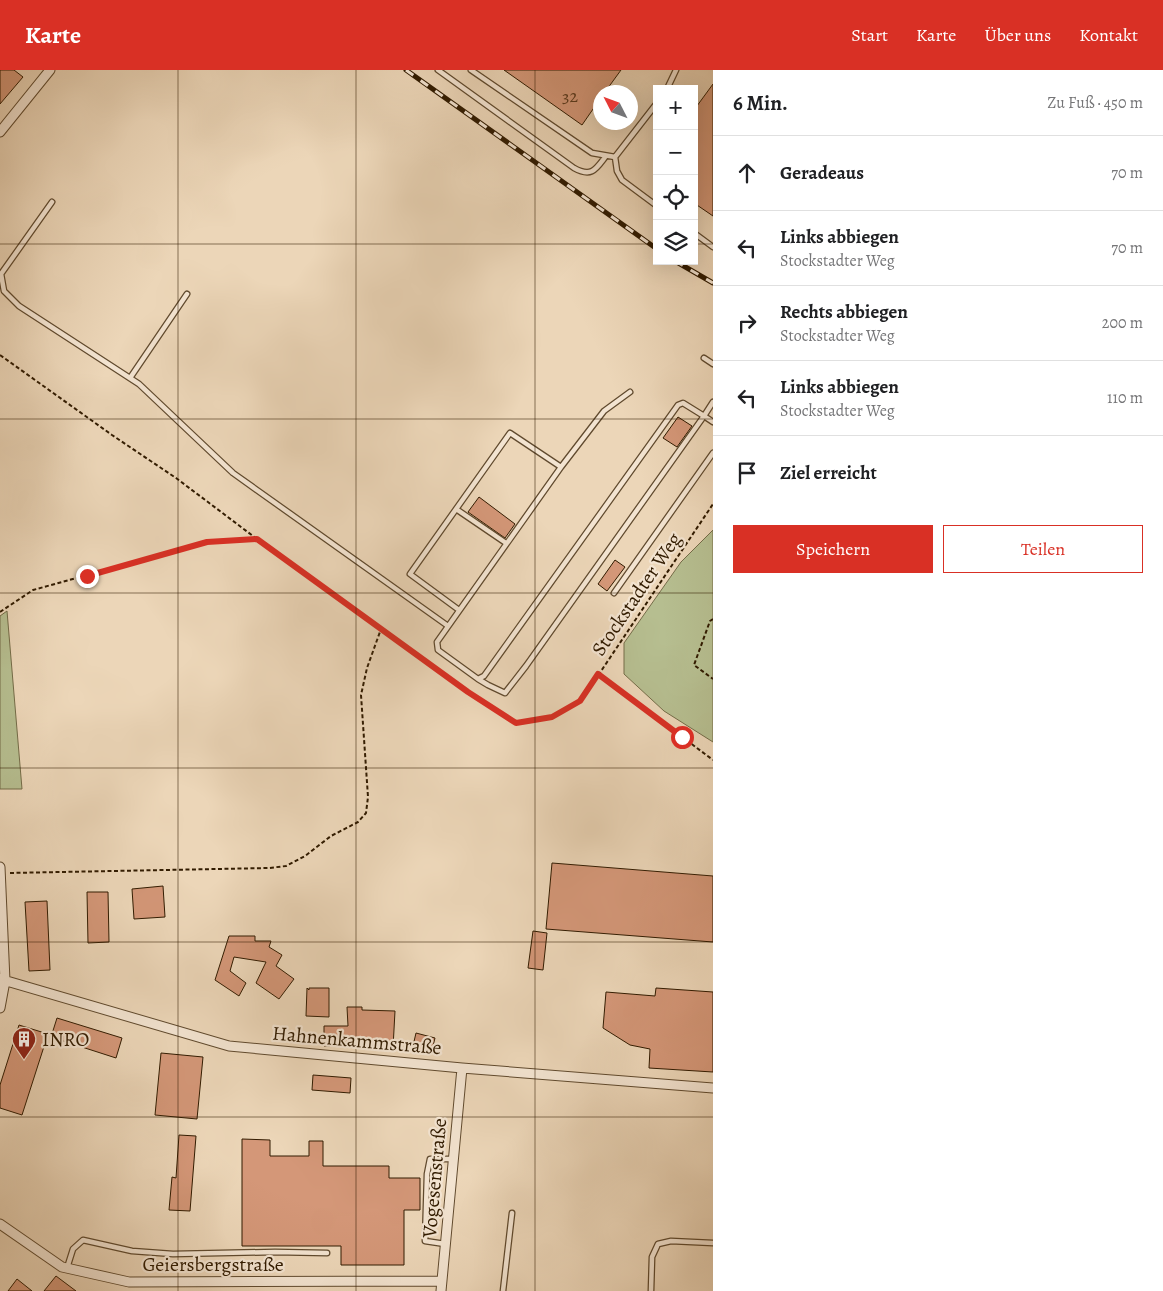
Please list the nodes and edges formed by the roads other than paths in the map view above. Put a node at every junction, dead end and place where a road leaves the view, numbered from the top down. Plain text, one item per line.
1 (50, 70) edge
2 (438, 70) edge
3 (471, 70) edge
4 (676, 70) edge
5 (669, 85) edge
6 (653, 107) edge
7 (0, 132) edge
8 (606, 156) junction
9 (615, 157) junction
10 (52, 202) dead end
11 (653, 203) edge
12 (698, 236) edge
13 (713, 247) edge
14 (187, 294) dead end
15 (704, 358) dead end
16 (713, 364) edge
17 (130, 378) junction
18 (630, 392) dead end
19 (713, 402) edge
20 (704, 416) junction
21 (713, 422) edge
22 (713, 453) edge
23 (561, 467) junction
24 (456, 509) junction
25 (506, 544) junction
26 (614, 592) dead end
27 (459, 610) junction
28 (448, 626) junction
29 (478, 679) junction
30 (0, 867) edge
31 (0, 874) edge
32 (3, 980) edge
33 (0, 1008) edge
34 (462, 1068) junction
35 (713, 1088) edge
36 (454, 1159) junction
37 (512, 1213) dead end
38 (0, 1224) edge
39 (713, 1243) edge
40 (445, 1244) junction
41 (327, 1253) dead end
42 (67, 1268) junction
43 (442, 1281) junction
44 (441, 1291) edge
45 (503, 1291) edge
46 (650, 1291) edge

1 - 7 street
2 - 8 lane
3 - 8 lane
4 - 5 lane
6 - 9 lane
8 - 9 lane
9 - 11 lane
10 - 17 lane
12 - 13 lane
14 - 17 lane
15 - 16 lane
17 - 28 lane
18 - 23 lane
19 - 20 lane
20 - 21 lane
20 - 29 lane
20 - 29 lane
22 - 26 lane
23 - 24 lane
23 - 25 lane
24 - 25 lane
24 - 27 lane
25 - 27 lane
27 - 28 lane
28 - 29 lane
30 - 31 street
31 - 32 street
32 - 33 street
32 - 34 street, Hahnenkammstraße
34 - 35 street, Hahnenkammstraße
34 - 36 street, Vogesenstraße
36 - 40 street, Vogesenstraße
36 - 40 lane
37 - 45 lane
38 - 42 street, Geiersbergstraße
39 - 46 lane
40 - 43 street, Vogesenstraße
41 - 42 lane
42 - 43 street, Geiersbergstraße
43 - 44 street, Vogesenstraße

